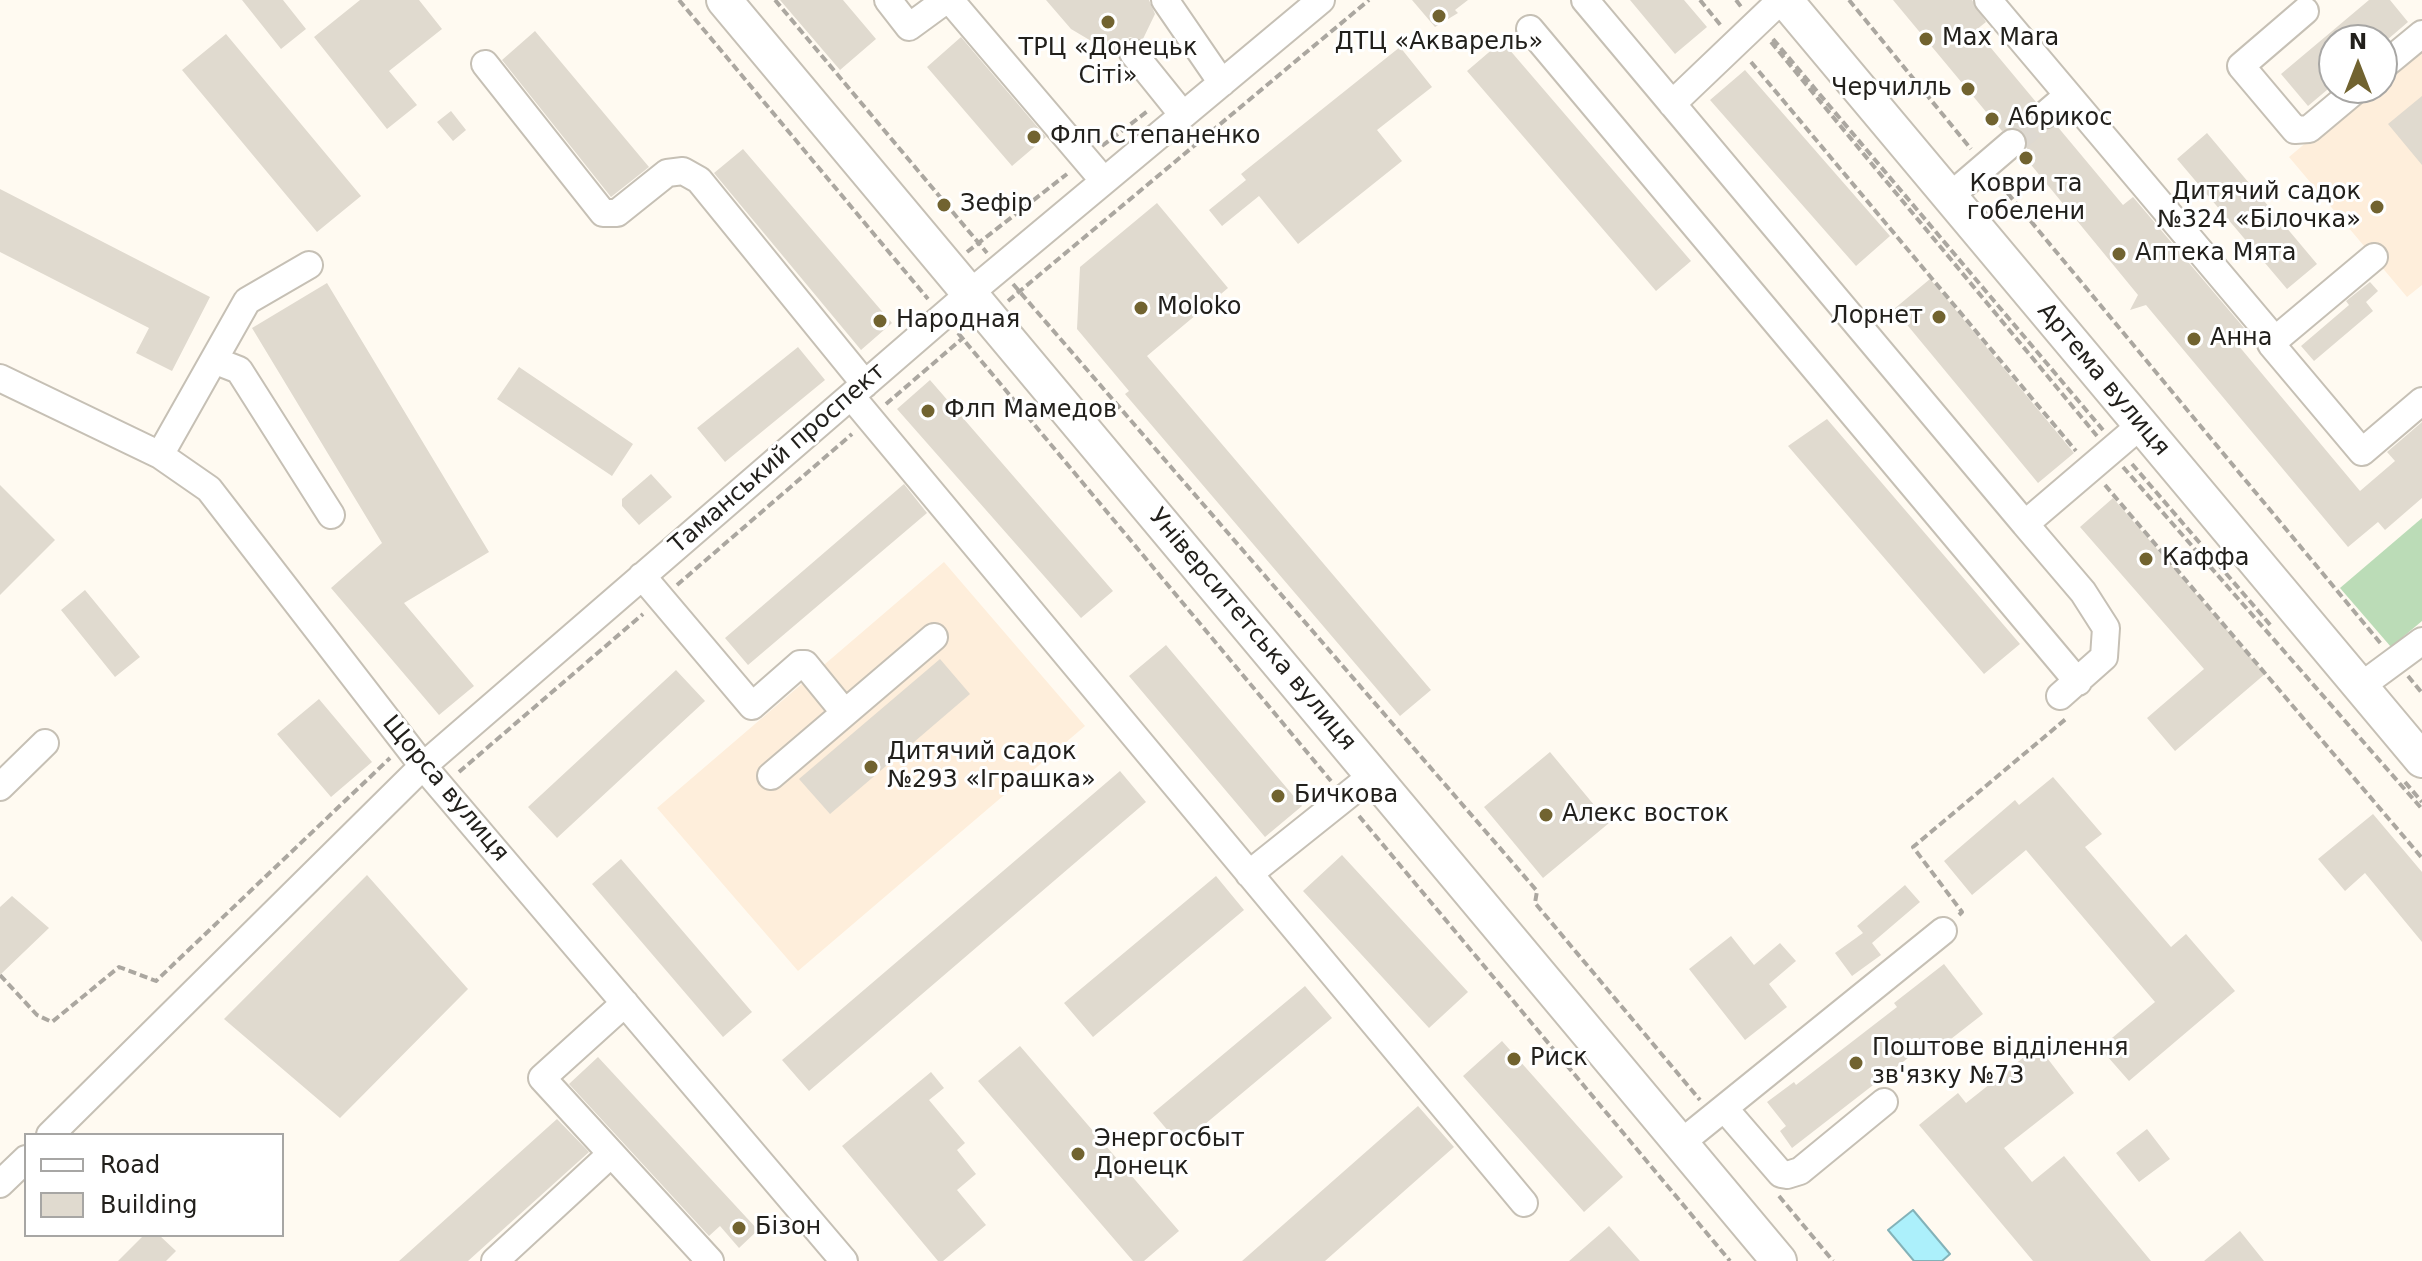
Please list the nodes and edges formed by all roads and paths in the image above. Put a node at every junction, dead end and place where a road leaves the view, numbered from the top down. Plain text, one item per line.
1 (679, 0) edge
2 (724, 0) edge
3 (775, 0) edge
4 (888, 0) edge
5 (948, 0) edge
6 (1165, 0) edge
7 (1321, 0) edge
8 (1369, 0) edge
9 (1585, 0) edge
10 (1700, 0) edge
11 (1738, 0) edge
12 (1783, 0) edge
13 (1849, 0) edge
14 (1988, 0) edge
15 (2307, 4) edge
16 (1757, 22) junction
17 (1530, 29) dead end
18 (2422, 34) edge
19 (1735, 43) junction
20 (1133, 53) dead end
21 (2398, 54) edge
22 (485, 64) dead end
23 (1222, 83) junction
24 (2067, 96) junction
25 (1672, 104) junction
26 (2339, 104) edge
27 (2046, 114) tunnel mouth
28 (1183, 115) junction
29 (2012, 143) tunnel mouth
30 (1985, 166) junction
31 (1104, 181) junction
32 (1949, 197) junction
33 (2374, 257) dead end
34 (309, 265) dead end
35 (1000, 268) junction
36 (1020, 291) junction
37 (980, 305) junction
38 (943, 316) junction
39 (963, 338) junction
40 (2275, 340) junction
41 (216, 361) junction
42 (0, 378) edge
43 (858, 390) junction
44 (2422, 401) edge
45 (870, 419) junction
46 (2114, 448) junction
47 (160, 455) junction
48 (331, 515) dead end
49 (2025, 524) junction
50 (642, 576) junction
51 (661, 598) junction
52 (934, 637) dead end
53 (2422, 641) edge
54 (2395, 661) junction
55 (2361, 686) junction
56 (2069, 689) junction
57 (2422, 693) edge
58 (845, 713) junction
59 (45, 743) dead end
60 (406, 745) junction
61 (445, 749) junction
62 (2422, 760) edge
63 (464, 768) junction
64 (1373, 775) junction
65 (432, 776) junction
66 (771, 776) dead end
67 (0, 787) edge
68 (1344, 798) junction
69 (2422, 802) edge
70 (2422, 809) edge
71 (2422, 858) edge
72 (1249, 874) junction
73 (1943, 931) joint
74 (0, 975) edge
75 (625, 1003) junction
76 (1884, 1102) dead end
77 (1719, 1113) junction
78 (52, 1133) edge
79 (1682, 1142) junction
80 (611, 1154) junction
81 (24, 1161) edge
82 (0, 1184) edge
83 (1776, 1192) dead end
84 (1524, 1203) dead end
85 (495, 1261) edge
86 (710, 1261) edge
87 (844, 1261) edge
88 (1730, 1261) edge
89 (1779, 1261) edge
90 (1833, 1261) edge

1 - 38 path
2 - 37 main road, Університетська вулиця
3 - 35 path
4 - 5 street
5 - 31 street
6 - 23 street
7 - 23 street, Таманський проспект
8 - 36 path
9 - 25 street
10 - 19 path
11 - 16 path
12 - 16 street
12 - 32 main road, Артема вулиця
13 - 30 path
14 - 24 street
15 - 26 street
16 - 19 street
16 - 46 path
16 - 46 path
17 - 56 street
18 - 21 street
19 - 25 street
19 - 46 path
20 - 28 street
22 - 43 street
23 - 28 street, Таманський проспект
24 - 27 street
24 - 40 street
25 - 49 street
28 - 31 street, Таманський проспект
29 - 30 street
30 - 32 street
30 - 54 path
31 - 35 street, Таманський проспект
32 - 46 main road, Артема вулиця
33 - 40 street
34 - 41 street
35 - 36 path
35 - 37 street, Таманський проспект
36 - 37 path
36 - 77 path
37 - 38 street, Таманський проспект
37 - 39 path
37 - 64 main road, Університетська вулиця
38 - 39 path
38 - 43 street, Таманський проспект
39 - 45 path
39 - 68 path
40 - 44 street
41 - 47 street
41 - 48 street
42 - 47 street, Щорса вулиця
43 - 45 street
43 - 50 street, Таманський проспект
45 - 51 path
45 - 72 street
46 - 49 street
46 - 55 main road, Артема вулиця
46 - 69 path
46 - 70 path
46 - 71 path
47 - 60 street, Щорса вулиця
49 - 56 street
50 - 51 street
50 - 61 street, Таманський проспект
51 - 58 street
51 - 63 path
52 - 58 street
53 - 54 street
54 - 55 street
54 - 57 path
55 - 62 main road, Артема вулиця
56 - 73 path
58 - 66 street
59 - 67 street
60 - 65 street, Щорса вулиця
60 - 74 path
61 - 63 path
61 - 65 street, Таманський проспект
63 - 65 path
64 - 68 street
64 - 79 main road, Університетська вулиця
65 - 75 street, Щорса вулиця
65 - 78 street, Таманський проспект
68 - 72 street
68 - 88 path
72 - 84 street
73 - 77 street
75 - 80 street
75 - 87 street, Щорса вулиця
76 - 77 street
77 - 79 street
79 - 89 main road, Університетська вулиця
80 - 85 street
80 - 86 street
81 - 82 street
83 - 90 path

